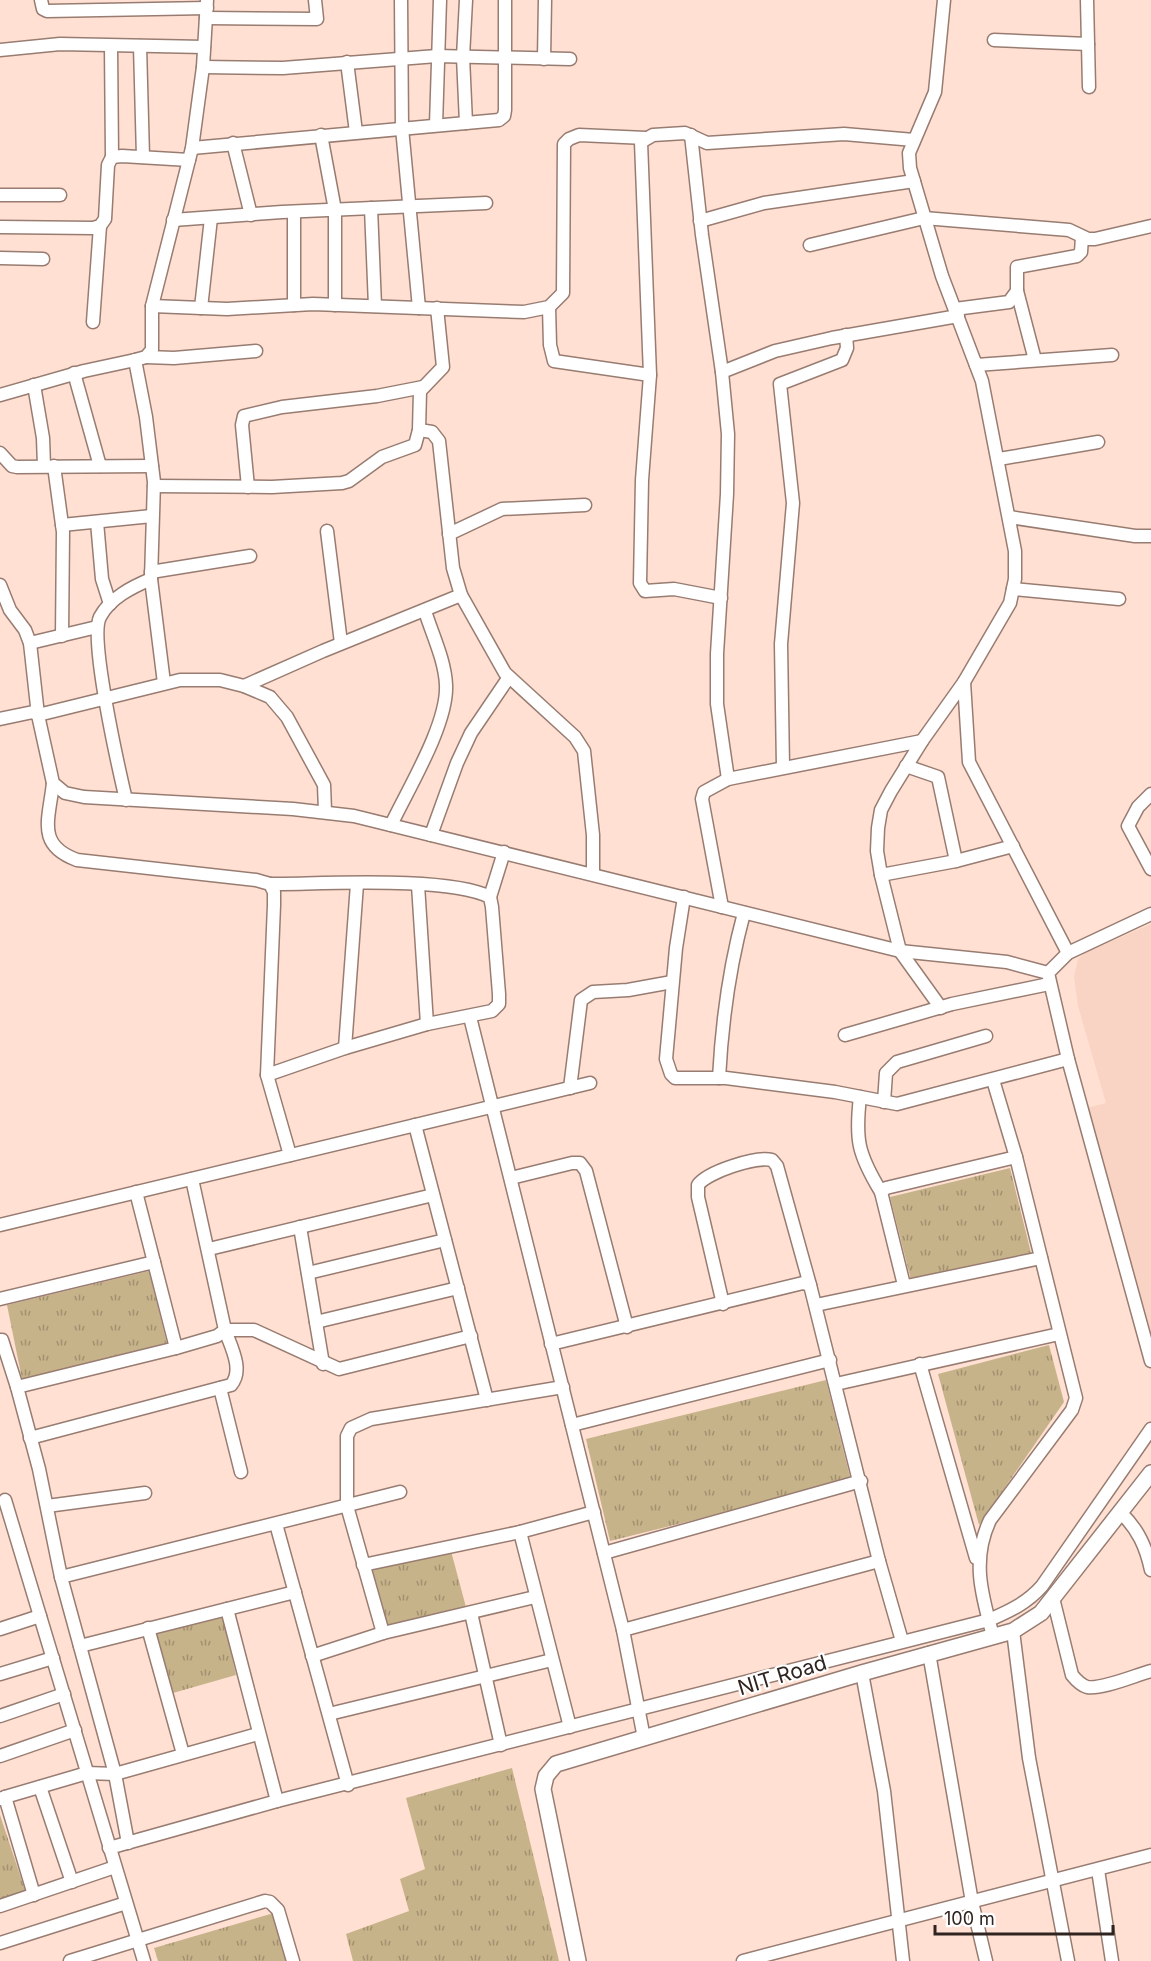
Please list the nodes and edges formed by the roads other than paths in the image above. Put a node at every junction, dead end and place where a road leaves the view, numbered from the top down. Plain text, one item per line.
1 (41, 0) edge
2 (315, 0) edge
3 (401, 0) edge
4 (440, 0) edge
5 (466, 0) edge
6 (505, 0) edge
7 (545, 0) edge
8 (944, 0) edge
9 (1087, 0) edge
10 (207, 9) edge
11 (994, 40) dead end
12 (1088, 44) junction
13 (111, 46) junction
14 (140, 46) junction
15 (204, 47) junction
16 (0, 50) edge
17 (437, 56) junction
18 (463, 57) junction
19 (401, 58) junction
20 (504, 58) junction
21 (544, 59) junction
22 (570, 59) dead end
23 (347, 62) junction
24 (203, 67) junction
25 (1089, 87) dead end
26 (466, 123) junction
27 (436, 125) junction
28 (402, 128) junction
29 (356, 132) junction
30 (321, 135) junction
31 (691, 135) junction
32 (646, 138) junction
33 (914, 140) junction
34 (233, 143) junction
35 (191, 154) junction
36 (112, 157) junction
37 (143, 157) junction
38 (914, 181) junction
39 (0, 195) edge
40 (60, 195) dead end
41 (486, 203) dead end
42 (410, 206) junction
43 (371, 208) junction
44 (335, 210) junction
45 (294, 212) junction
46 (251, 215) junction
47 (211, 218) junction
48 (924, 218) junction
49 (173, 220) junction
50 (700, 221) junction
51 (100, 226) junction
52 (1151, 226) edge
53 (0, 227) edge
54 (1082, 237) junction
55 (810, 245) dead end
56 (0, 258) edge
57 (43, 259) dead end
58 (1017, 291) junction
59 (294, 304) junction
60 (335, 304) junction
61 (152, 306) junction
62 (375, 306) junction
63 (549, 307) junction
64 (201, 308) junction
65 (418, 308) junction
66 (437, 308) junction
67 (956, 312) junction
68 (93, 322) dead end
69 (846, 335) junction
70 (256, 351) dead end
71 (1112, 355) dead end
72 (140, 358) junction
73 (1035, 360) junction
74 (976, 365) junction
75 (722, 372) junction
76 (74, 373) junction
77 (650, 375) junction
78 (34, 385) junction
79 (423, 387) junction
80 (0, 395) edge
81 (418, 430) junction
82 (1098, 442) dead end
83 (0, 453) edge
84 (999, 459) junction
85 (49, 466) junction
86 (100, 466) junction
87 (152, 466) junction
88 (153, 486) junction
89 (248, 487) junction
90 (585, 505) dead end
91 (152, 516) junction
92 (1009, 517) junction
93 (98, 522) junction
94 (62, 525) junction
95 (327, 531) dead end
96 (449, 534) junction
97 (1151, 536) edge
98 (250, 556) dead end
99 (151, 575) junction
100 (0, 585) edge
101 (1013, 589) junction
102 (461, 595) junction
103 (721, 598) junction
104 (1119, 598) dead end
105 (110, 604) junction
106 (424, 610) junction
107 (97, 627) junction
108 (62, 636) junction
109 (30, 643) junction
110 (341, 644) junction
111 (509, 677) junction
112 (964, 682) junction
113 (164, 683) junction
114 (244, 686) junction
115 (105, 700) junction
116 (39, 715) junction
117 (0, 719) edge
118 (922, 741) junction
119 (906, 766) junction
120 (783, 767) junction
121 (728, 779) junction
122 (52, 783) junction
123 (1151, 794) edge
124 (126, 800) junction
125 (325, 811) junction
126 (391, 825) junction
127 (431, 835) junction
128 (1013, 846) junction
129 (504, 852) junction
130 (956, 861) junction
131 (1151, 868) edge
132 (593, 874) junction
133 (880, 875) junction
134 (270, 884) junction
135 (357, 884) junction
136 (418, 885) junction
137 (490, 897) junction
138 (684, 897) junction
139 (722, 908) junction
140 (744, 913) junction
141 (1151, 914) edge
142 (900, 951) junction
143 (1068, 953) junction
144 (1049, 978) junction
145 (672, 982) junction
146 (941, 1008) junction
147 (470, 1017) junction
148 (426, 1024) junction
149 (846, 1035) dead end
150 (986, 1036) dead end
151 (345, 1048) junction
152 (1068, 1059) junction
153 (267, 1075) junction
154 (719, 1078) junction
155 (993, 1080) junction
156 (590, 1083) dead end
157 (570, 1088) junction
158 (860, 1097) junction
159 (884, 1102) junction
160 (494, 1106) junction
161 (415, 1125) junction
162 (290, 1155) junction
163 (1016, 1157) junction
164 (511, 1178) junction
165 (192, 1179) junction
166 (136, 1192) junction
167 (881, 1192) junction
168 (434, 1195) junction
169 (0, 1225) edge
170 (300, 1227) junction
171 (445, 1240) junction
172 (208, 1248) junction
173 (1041, 1258) junction
174 (154, 1262) junction
175 (308, 1273) junction
176 (810, 1285) junction
177 (904, 1285) junction
178 (458, 1288) junction
179 (0, 1299) edge
180 (723, 1304) junction
181 (816, 1305) junction
182 (316, 1322) junction
183 (627, 1327) junction
184 (225, 1330) junction
185 (1059, 1334) junction
186 (471, 1336) junction
187 (0, 1340) edge
188 (551, 1344) junction
189 (176, 1348) junction
190 (830, 1360) junction
191 (1151, 1361) edge
192 (323, 1364) junction
193 (920, 1364) junction
194 (836, 1384) junction
195 (17, 1387) junction
196 (563, 1387) junction
197 (220, 1388) junction
198 (487, 1400) junction
199 (572, 1425) junction
200 (1151, 1429) edge
201 (30, 1438) junction
202 (241, 1472) dead end
203 (1151, 1473) edge
204 (861, 1481) junction
205 (400, 1492) dead end
206 (145, 1493) dead end
207 (4, 1500) dead end
208 (46, 1502) junction
209 (347, 1506) junction
210 (594, 1512) junction
211 (1121, 1513) junction
212 (276, 1524) junction
213 (520, 1532) junction
214 (604, 1553) junction
215 (879, 1561) junction
216 (978, 1562) junction
217 (363, 1565) junction
218 (1151, 1570) edge
219 (61, 1577) junction
220 (295, 1592) junction
221 (535, 1597) junction
222 (1053, 1598) junction
223 (227, 1609) junction
224 (471, 1613) junction
225 (40, 1616) junction
226 (989, 1620) junction
227 (148, 1628) junction
228 (0, 1629) edge
229 (623, 1630) junction
230 (1013, 1631) junction
231 (383, 1633) junction
232 (993, 1636) junction
233 (902, 1641) junction
234 (80, 1646) junction
235 (929, 1653) junction
236 (312, 1656) junction
237 (53, 1658) junction
238 (552, 1660) junction
239 (1151, 1671) edge
240 (862, 1672) junction
241 (0, 1674) edge
242 (485, 1675) junction
243 (64, 1694) junction
244 (637, 1709) junction
245 (328, 1714) junction
246 (0, 1716) edge
247 (570, 1727) junction
248 (75, 1730) junction
249 (258, 1734) junction
250 (644, 1738) junction
251 (501, 1745) junction
252 (183, 1754) junction
253 (0, 1756) edge
254 (87, 1773) junction
255 (115, 1773) junction
256 (348, 1785) junction
257 (40, 1786) junction
258 (3, 1798) edge
259 (277, 1802) junction
260 (128, 1843) junction
261 (110, 1848) junction
262 (1151, 1855) edge
263 (115, 1867) junction
264 (1098, 1869) junction
265 (72, 1882) junction
266 (1054, 1882) junction
267 (34, 1895) junction
268 (972, 1902) junction
269 (126, 1903) junction
270 (0, 1906) edge
271 (899, 1921) junction
272 (137, 1939) junction
273 (0, 1943) edge
274 (70, 1961) edge
275 (144, 1961) edge
276 (293, 1961) edge
277 (578, 1961) edge
278 (743, 1961) edge
279 (903, 1961) edge
280 (986, 1961) edge
281 (1068, 1961) edge
282 (1112, 1961) edge

1 - 10 street
2 - 10 street
3 - 19 street
4 - 17 street
5 - 18 street
6 - 20 street
7 - 21 street
8 - 33 street
9 - 12 street
10 - 15 street
11 - 12 street
12 - 25 street
13 - 14 street
13 - 16 street
13 - 36 street
14 - 15 street
14 - 37 street
15 - 24 street
17 - 18 street
17 - 19 street
17 - 27 street
18 - 20 street
18 - 26 street
19 - 23 street
19 - 28 street
20 - 21 street
20 - 26 street
21 - 22 street
23 - 24 street
23 - 29 street
24 - 35 street
26 - 27 street
27 - 28 street
28 - 29 street
28 - 42 street
29 - 30 street
30 - 34 street
30 - 44 street
31 - 32 street
31 - 33 street
31 - 50 street
32 - 63 street
32 - 77 street
33 - 38 street
34 - 35 street
34 - 46 street
35 - 37 street
35 - 49 street
36 - 37 street
36 - 51 street
38 - 48 street
38 - 50 street
39 - 40 street
41 - 42 street
42 - 43 street
42 - 65 street
43 - 44 street
43 - 62 street
44 - 45 street
44 - 60 street
45 - 46 street
45 - 59 street
46 - 47 street
47 - 49 street
47 - 64 street
48 - 54 street
48 - 55 street
48 - 67 street
49 - 61 street
50 - 75 street
51 - 53 street
51 - 68 street
52 - 54 street
54 - 58 street
56 - 57 street
58 - 67 street
58 - 73 street
59 - 60 street
59 - 64 street
60 - 62 street
61 - 64 street
61 - 72 street
62 - 65 street
63 - 66 street
63 - 77 street
65 - 66 street
66 - 79 street
67 - 69 street
67 - 74 street
69 - 75 street
69 - 120 street
70 - 72 street
71 - 73 street
72 - 76 street
72 - 87 street
73 - 74 street
74 - 84 street
75 - 103 street
76 - 78 street
76 - 86 street
77 - 103 street
78 - 80 street
78 - 85 street
79 - 81 street
79 - 89 street
81 - 89 street
81 - 96 street
82 - 84 street
83 - 85 street
84 - 92 street
85 - 86 street
85 - 94 street
86 - 87 street
87 - 88 street
88 - 89 street
88 - 91 street
90 - 96 street
91 - 93 street
91 - 99 street
92 - 97 street
92 - 101 street
93 - 94 street
93 - 105 street
94 - 108 street
95 - 110 street
96 - 102 street
98 - 99 street
99 - 105 street
99 - 113 street
100 - 109 street
101 - 104 street
101 - 112 street
102 - 106 street
102 - 111 street
103 - 121 street
105 - 107 street
106 - 110 street
106 - 126 street
107 - 108 street
107 - 115 street
108 - 109 street
109 - 116 street
110 - 114 street
111 - 127 street
111 - 132 street
112 - 118 street
112 - 128 street
113 - 114 street
113 - 115 street
114 - 125 street
115 - 116 street
115 - 124 street
116 - 117 street
116 - 122 street
118 - 119 street
118 - 120 street
119 - 130 street
119 - 133 street
120 - 121 street
121 - 139 street
122 - 124 street
122 - 134 street
123 - 131 street
124 - 125 street
125 - 126 street
126 - 127 street
127 - 129 street
128 - 130 street
128 - 143 street
129 - 132 street
129 - 137 street
130 - 133 street
132 - 138 street
133 - 142 street
134 - 135 street
134 - 153 street
135 - 136 street
135 - 151 street
136 - 137 street
136 - 148 street
137 - 147 street
138 - 139 street
138 - 145 street
139 - 140 street
140 - 142 street
140 - 154 street
141 - 143 street
142 - 144 street
142 - 146 street
143 - 144 street
144 - 146 street
144 - 152 street
145 - 154 street
145 - 157 street
146 - 149 street
147 - 148 street
147 - 160 street
148 - 151 street
150 - 159 street
151 - 153 street
152 - 155 street
152 - 191 street
153 - 162 street
154 - 158 street
155 - 159 street
155 - 163 street
156 - 157 street
157 - 160 street
158 - 159 street
158 - 167 street
160 - 161 street
160 - 164 street
161 - 162 street
161 - 168 street
162 - 165 street
163 - 167 street
163 - 173 street
164 - 183 street
164 - 188 street
165 - 166 street
165 - 172 street
166 - 169 street
166 - 174 street
167 - 177 street
168 - 170 street
168 - 171 street
170 - 172 street
170 - 175 street
171 - 175 street
171 - 178 street
172 - 184 street
173 - 177 street
173 - 185 street
174 - 179 street
174 - 189 street
175 - 182 street
176 - 180 street
176 - 180 street
176 - 181 street
177 - 181 street
178 - 182 street
178 - 186 street
180 - 183 street
181 - 190 street
182 - 192 street
183 - 188 street
184 - 189 street
184 - 192 street
184 - 197 street
185 - 193 street
185 - 216 street
186 - 192 street
186 - 198 street
187 - 195 street
188 - 196 street
189 - 195 street
190 - 194 street
190 - 199 street
193 - 194 street
193 - 216 street
194 - 204 street
195 - 201 street
196 - 198 street
196 - 199 street
197 - 201 street
197 - 202 street
198 - 209 street
199 - 210 street
200 - 226 street
201 - 208 street
203 - 211 main road, NIT Road
204 - 214 street
204 - 215 street
205 - 209 street
206 - 208 street
207 - 225 street
208 - 219 street
209 - 212 street
209 - 217 street
210 - 213 street
210 - 214 street
211 - 218 street
211 - 222 main road, NIT Road
212 - 219 street
212 - 220 street
213 - 217 street
213 - 221 street
214 - 229 street
215 - 229 street
215 - 233 street
216 - 226 street
217 - 231 street
219 - 234 street
220 - 223 street
220 - 236 street
221 - 224 street
221 - 238 street
222 - 230 main road, NIT Road
222 - 239 street
223 - 227 street
223 - 249 street
224 - 231 street
224 - 242 street
225 - 228 street
225 - 237 street
226 - 232 street
226 - 233 street
227 - 234 street
227 - 252 street
229 - 244 street
230 - 232 main road, NIT Road
230 - 266 street
231 - 236 street
232 - 235 main road, NIT Road
233 - 244 street
234 - 255 street
235 - 240 main road, NIT Road
235 - 268 street
236 - 245 street
237 - 241 street
237 - 243 street
238 - 242 street
238 - 247 street
240 - 250 main road, NIT Road
240 - 271 street
242 - 245 street
242 - 251 street
243 - 246 street
243 - 248 street
244 - 247 street
244 - 250 street
245 - 256 street
247 - 251 street
248 - 253 street
248 - 254 street
249 - 252 street
249 - 259 street
250 - 277 main road, NIT Road
251 - 256 street
252 - 255 street
254 - 255 street
254 - 257 street
254 - 261 street
255 - 260 street
256 - 259 street
257 - 258 street
257 - 265 street
258 - 267 street
259 - 260 street
260 - 261 street
261 - 263 street
262 - 264 street
263 - 265 street
263 - 269 street
264 - 266 street
264 - 282 street
265 - 267 street
266 - 268 street
266 - 281 street
267 - 270 street
268 - 271 street
268 - 280 street
269 - 272 street
269 - 273 street
271 - 278 street
271 - 279 street
272 - 274 street
272 - 275 street
272 - 276 street

